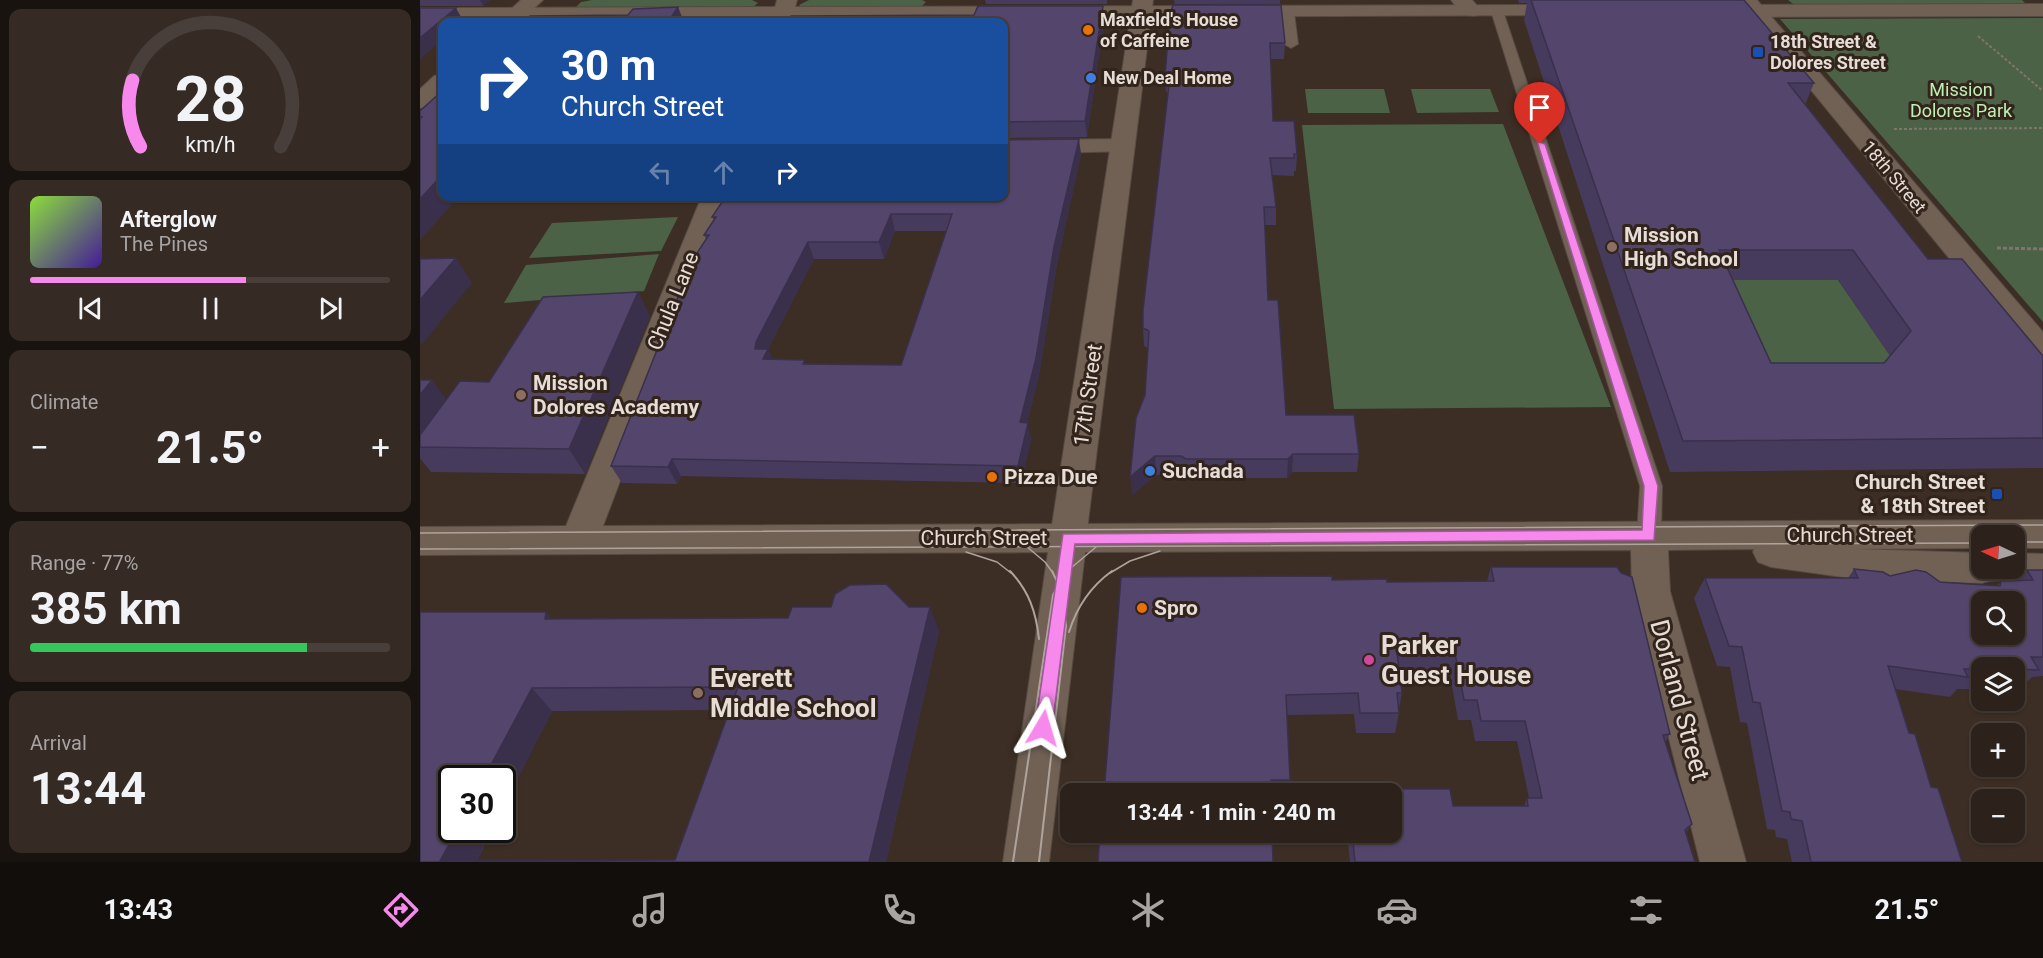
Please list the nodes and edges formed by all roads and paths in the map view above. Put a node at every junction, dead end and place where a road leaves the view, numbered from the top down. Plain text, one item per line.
1 (533, 0) edge
2 (1751, 5) edge
3 (944, 6) edge
4 (1143, 6) edge
5 (1466, 6) edge
6 (1948, 10) junction
7 (2043, 10) edge
8 (1497, 11) junction
9 (1591, 11) edge
10 (1684, 11) edge
11 (784, 12) edge
12 (1288, 12) junction
13 (420, 14) edge
14 (512, 18) edge
15 (1291, 44) dead end
16 (438, 85) edge
17 (2043, 91) edge
18 (420, 101) edge
19 (2043, 128) edge
20 (1884, 129) dead end
21 (1123, 146) junction
22 (1008, 147) edge
23 (712, 201) edge
24 (1990, 248) dead end
25 (2043, 249) edge
26 (2043, 352) edge
27 (2043, 534) edge
28 (1653, 536) junction
29 (1068, 538) junction
30 (579, 540) junction
31 (420, 541) edge
32 (1971, 568) edge
33 (2025, 569) edge
34 (2043, 570) edge
35 (1026, 862) edge
36 (1723, 862) edge

1 - 14 street
2 - 6 street
2 - 10 street
2 - 26 street, 18th Street
3 - 4 street
3 - 11 street
4 - 12 street
4 - 21 street, 17th Street
5 - 8 street
5 - 12 street
6 - 7 street
6 - 17 path
8 - 9 street
8 - 28 lane
11 - 14 street
12 - 15 lane
13 - 14 street
16 - 18 street
19 - 20 path
21 - 22 street
21 - 29 street, 17th Street
23 - 30 street, Chula Lane
24 - 25 path
27 - 28 street, Church Street
28 - 29 street, Church Street
28 - 32 street, Church Street
28 - 36 street, Dorland Street
29 - 30 street, Church Street
29 - 35 street, 17th Street
30 - 31 street, Church Street
33 - 34 street

